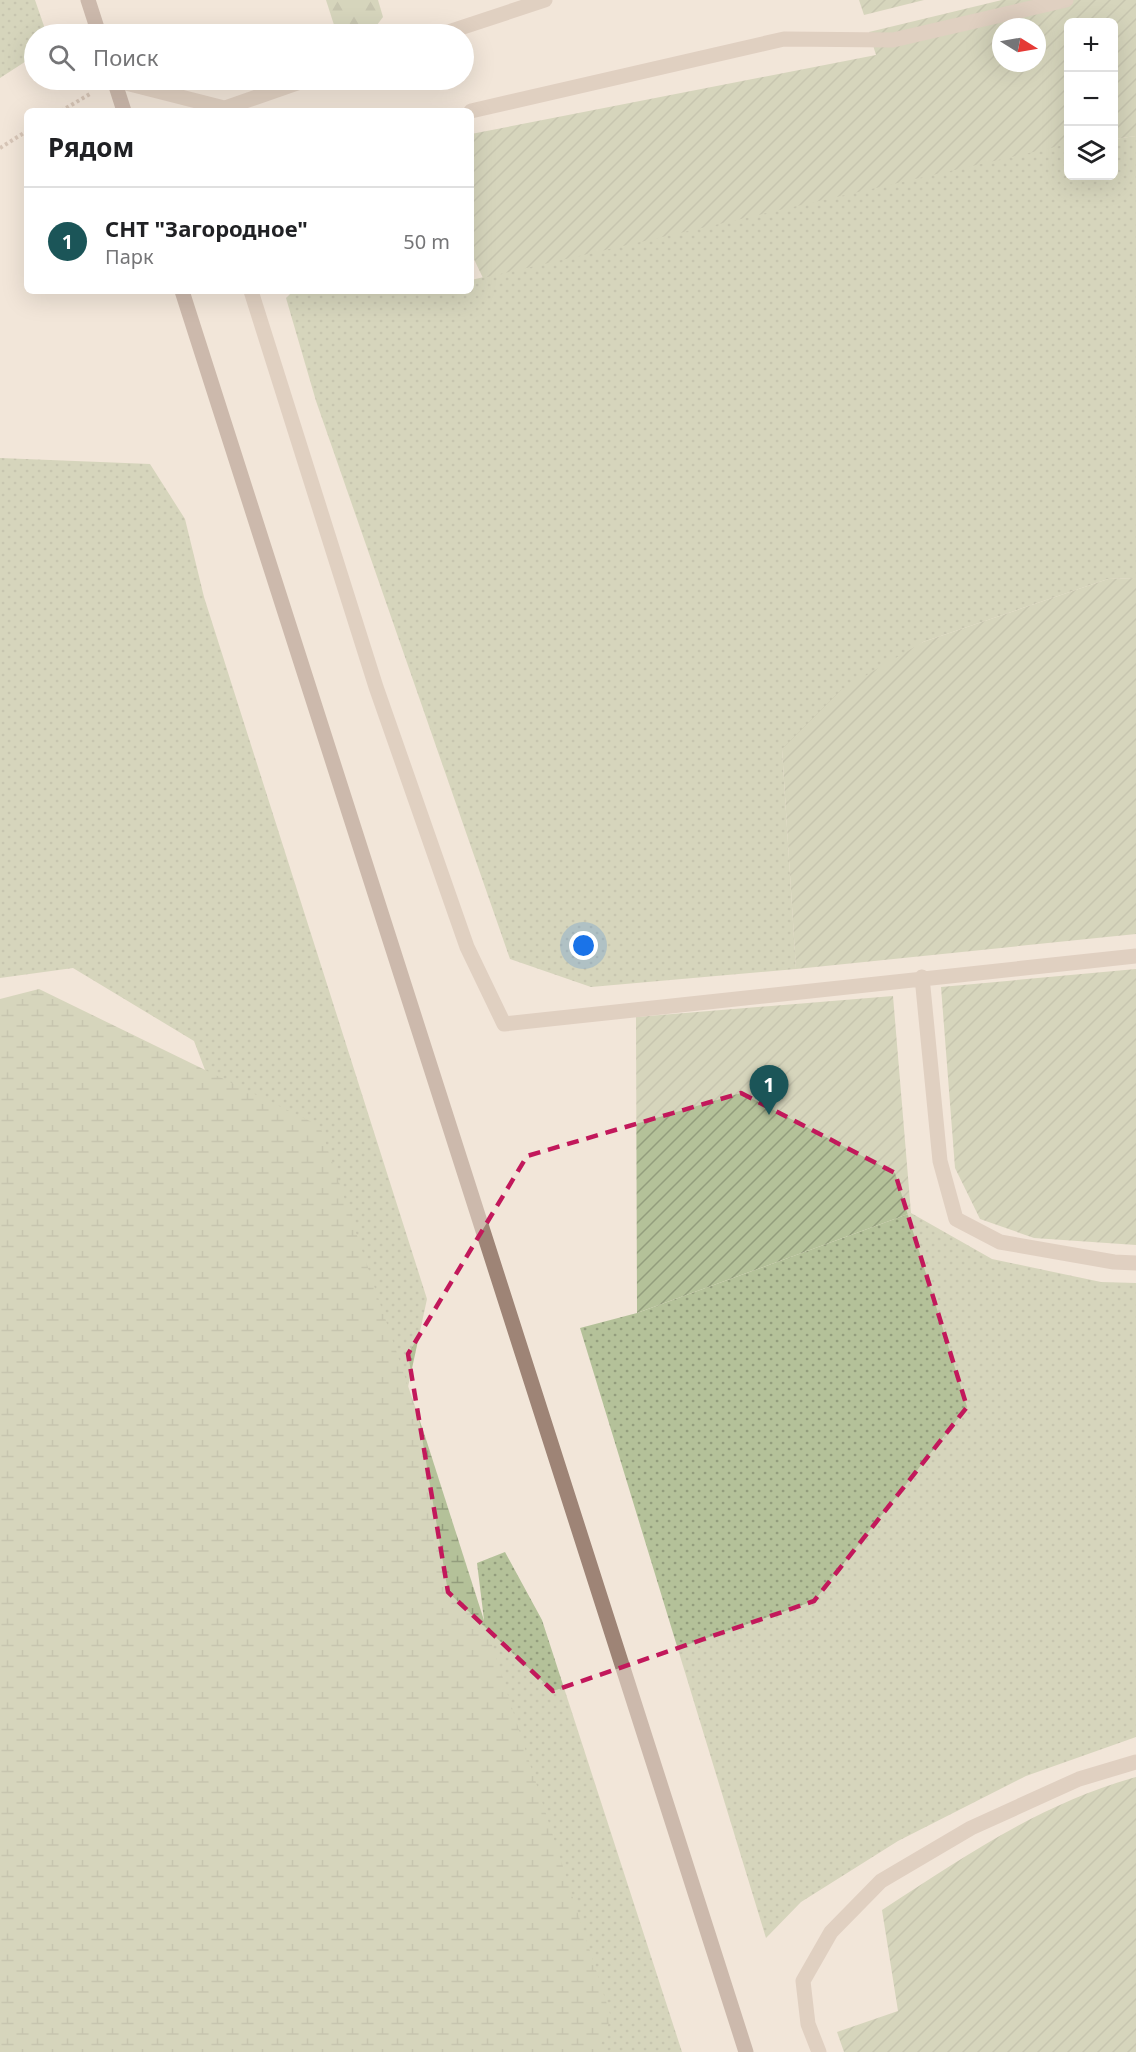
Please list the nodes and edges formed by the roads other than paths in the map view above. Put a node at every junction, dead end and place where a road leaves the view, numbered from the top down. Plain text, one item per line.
1 (88, 0) edge
2 (545, 0) edge
3 (1066, 0) edge
4 (96, 24) edge
5 (472, 24) edge
6 (117, 90) edge
7 (152, 90) edge
8 (280, 90) edge
9 (123, 108) edge
10 (219, 108) edge
11 (232, 108) edge
12 (474, 110) edge
13 (183, 294) edge
14 (252, 294) edge
15 (1136, 956) edge
16 (922, 977) junction
17 (1136, 1263) edge
18 (1136, 1762) edge
19 (746, 2052) edge
20 (819, 2052) edge

1 - 4 main road
2 - 5 lane
3 - 12 lane
6 - 9 main road
7 - 10 lane
8 - 11 lane
13 - 19 main road
14 - 16 lane
15 - 16 lane
16 - 17 lane
18 - 20 lane

